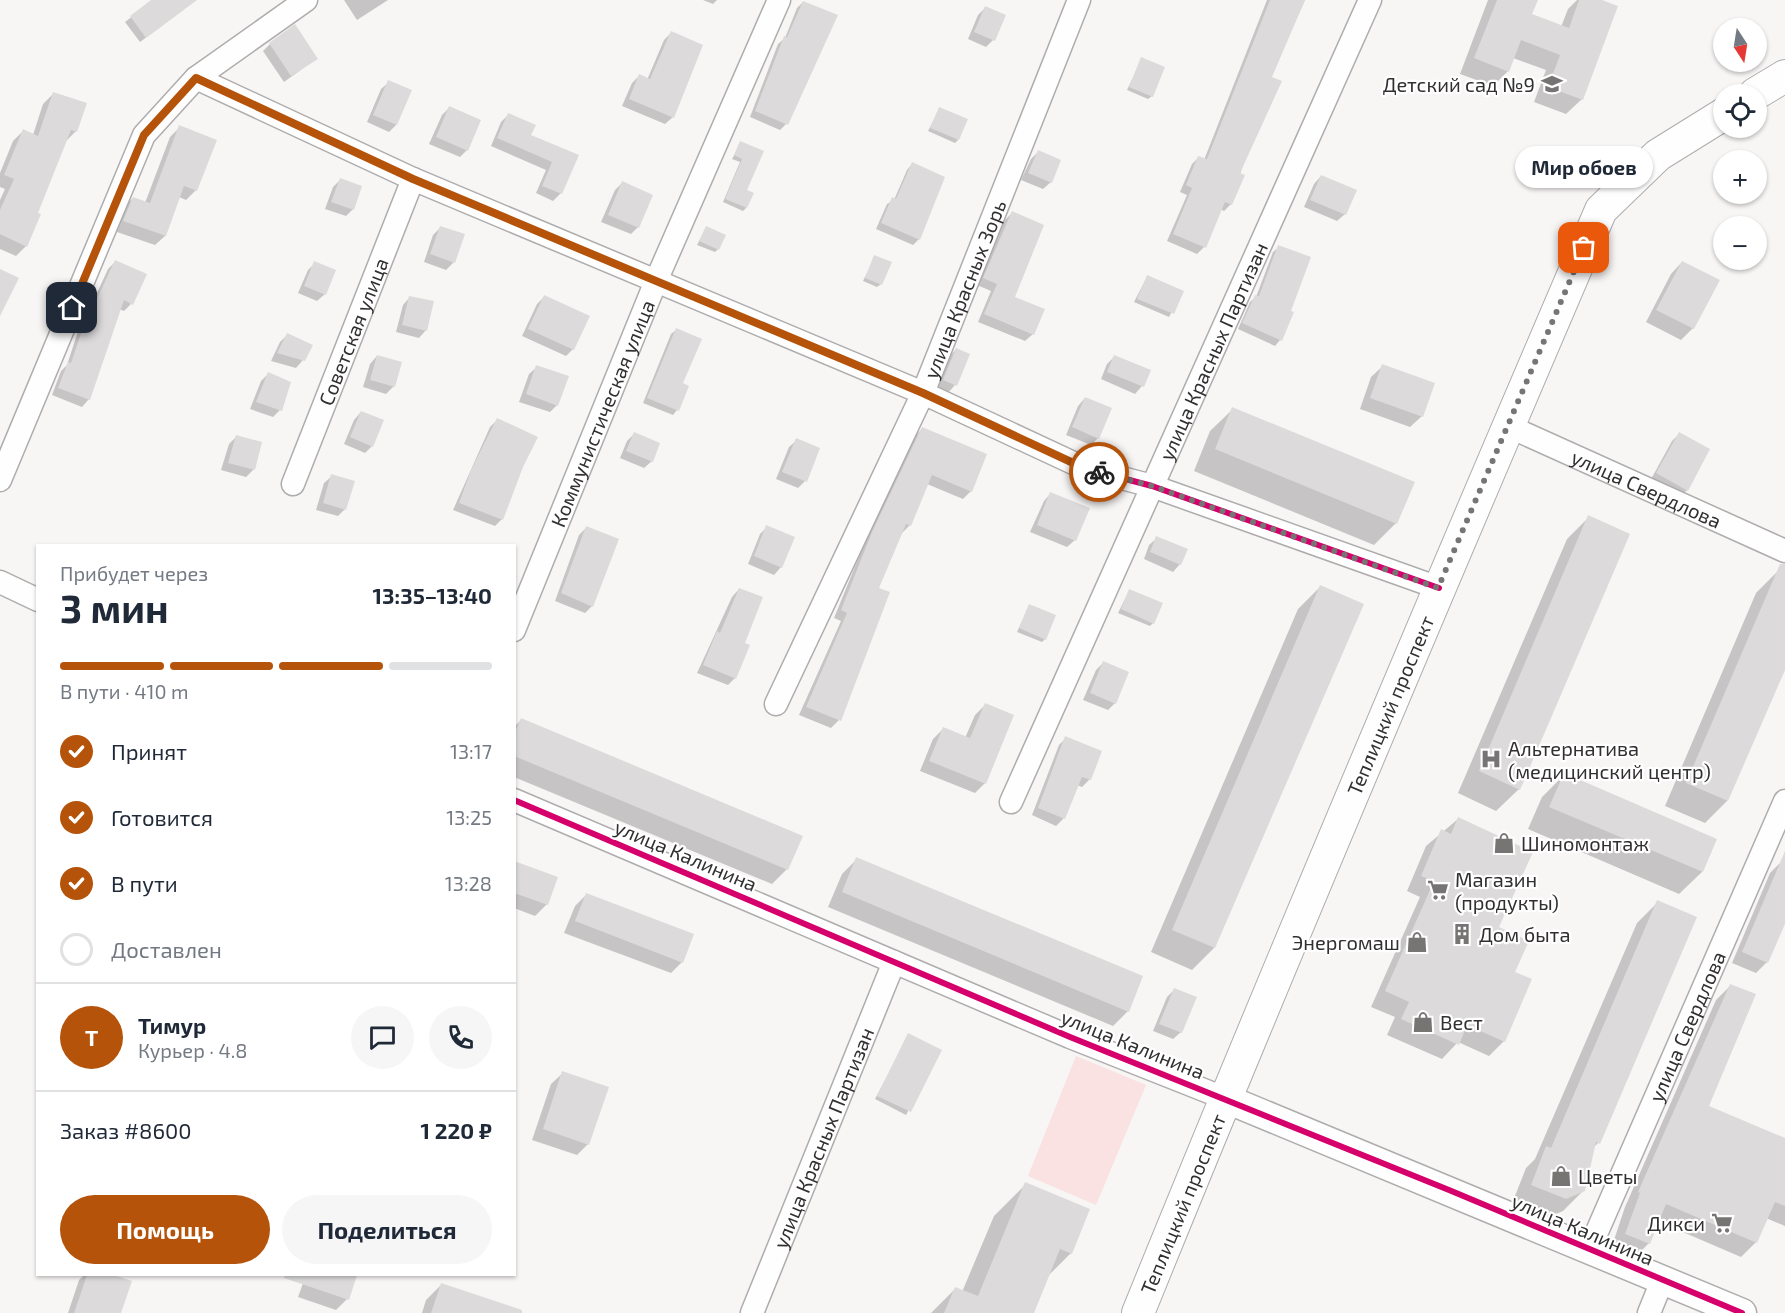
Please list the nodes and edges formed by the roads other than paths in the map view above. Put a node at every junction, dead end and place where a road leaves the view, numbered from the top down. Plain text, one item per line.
1 (306, 0) edge
2 (779, 0) edge
3 (1079, 0) edge
4 (1370, 0) edge
5 (1785, 76) edge
6 (196, 78) junction
7 (1767, 87) edge
8 (1713, 121) edge
9 (413, 179) junction
10 (656, 281) junction
11 (923, 393) junction
12 (1508, 426) junction
13 (0, 480) edge
14 (293, 484) dead end
15 (1152, 486) junction
16 (1785, 551) edge
17 (0, 582) edge
18 (1438, 588) junction
19 (36, 599) edge
20 (516, 625) edge
21 (776, 704) dead end
22 (516, 801) edge
23 (1785, 801) edge
24 (1011, 802) dead end
25 (894, 962) junction
26 (1224, 1098) junction
27 (1589, 1250) junction
28 (1662, 1281) junction
29 (752, 1313) edge
30 (1138, 1313) edge
31 (1649, 1313) edge
32 (1742, 1313) edge

1 - 6 street
2 - 10 street, Коммунистическая улица
3 - 11 street, улица Красных Зорь
4 - 15 street, улица Красных Партизан
5 - 7 main road
6 - 9 street
6 - 13 street
8 - 12 main road, Теплицкий проспект
9 - 10 street
9 - 14 street, Советская улица
10 - 11 street
10 - 20 street, Коммунистическая улица
11 - 15 street
11 - 21 street, улица Красных Зорь
12 - 16 street, улица Свердлова
12 - 18 main road, Теплицкий проспект
15 - 18 street
15 - 24 street, улица Красных Партизан
17 - 19 street
18 - 26 main road, Теплицкий проспект
22 - 25 street, улица Калинина
23 - 27 street, улица Свердлова
25 - 26 street, улица Калинина
25 - 29 street, улица Красных Партизан
26 - 27 street, улица Калинина
26 - 30 main road, Теплицкий проспект
27 - 28 street, улица Калинина
28 - 31 street
28 - 32 street, улица Калинина

